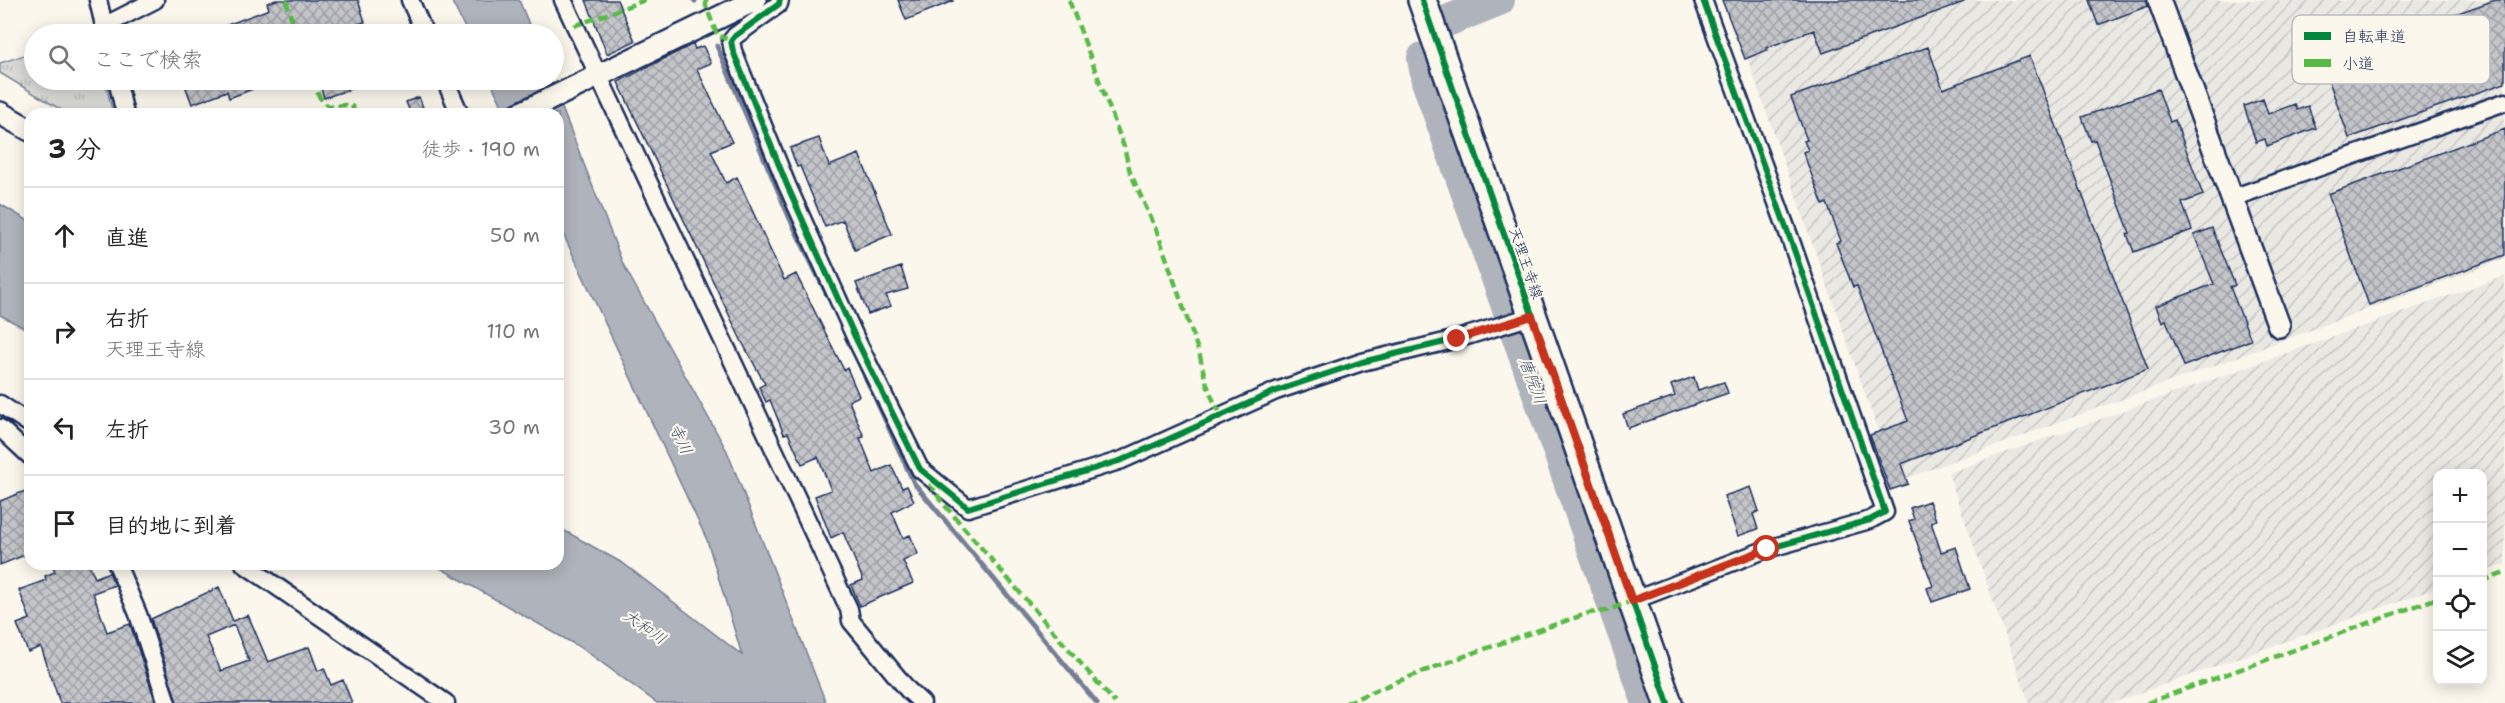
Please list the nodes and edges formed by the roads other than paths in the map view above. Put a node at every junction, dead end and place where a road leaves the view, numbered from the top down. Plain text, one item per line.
1 (98, 0) edge
2 (155, 0) edge
3 (563, 0) edge
4 (755, 0) edge
5 (780, 0) edge
6 (1422, 0) edge
7 (1703, 0) edge
8 (2159, 0) edge
9 (408, 3) edge
10 (104, 24) edge
11 (115, 24) edge
12 (420, 24) edge
13 (595, 76) junction
14 (119, 90) edge
15 (449, 90) edge
16 (2505, 102) edge
17 (124, 108) edge
18 (457, 108) edge
19 (531, 108) edge
20 (0, 113) edge
21 (24, 127) edge
22 (2232, 198) junction
23 (1532, 316) junction
24 (2279, 326) dead end
25 (0, 404) edge
26 (24, 420) edge
27 (0, 428) edge
28 (24, 450) edge
29 (120, 570) edge
30 (253, 570) edge
31 (1632, 601) junction
32 (167, 703) edge
33 (446, 703) edge
34 (922, 703) edge
35 (1668, 703) edge

1 - 10 street
2 - 11 street
3 - 13 street
4 - 13 street
5 - 23 street
6 - 23 main road, 天理王寺線
7 - 31 street
8 - 22 street
9 - 12 street
13 - 19 street
13 - 34 street
14 - 17 street
15 - 18 street
16 - 22 street
20 - 21 street
22 - 24 street
23 - 31 main road, 天理王寺線
25 - 26 street
27 - 28 street
29 - 32 street
30 - 33 street
31 - 35 main road, 天理王寺線

